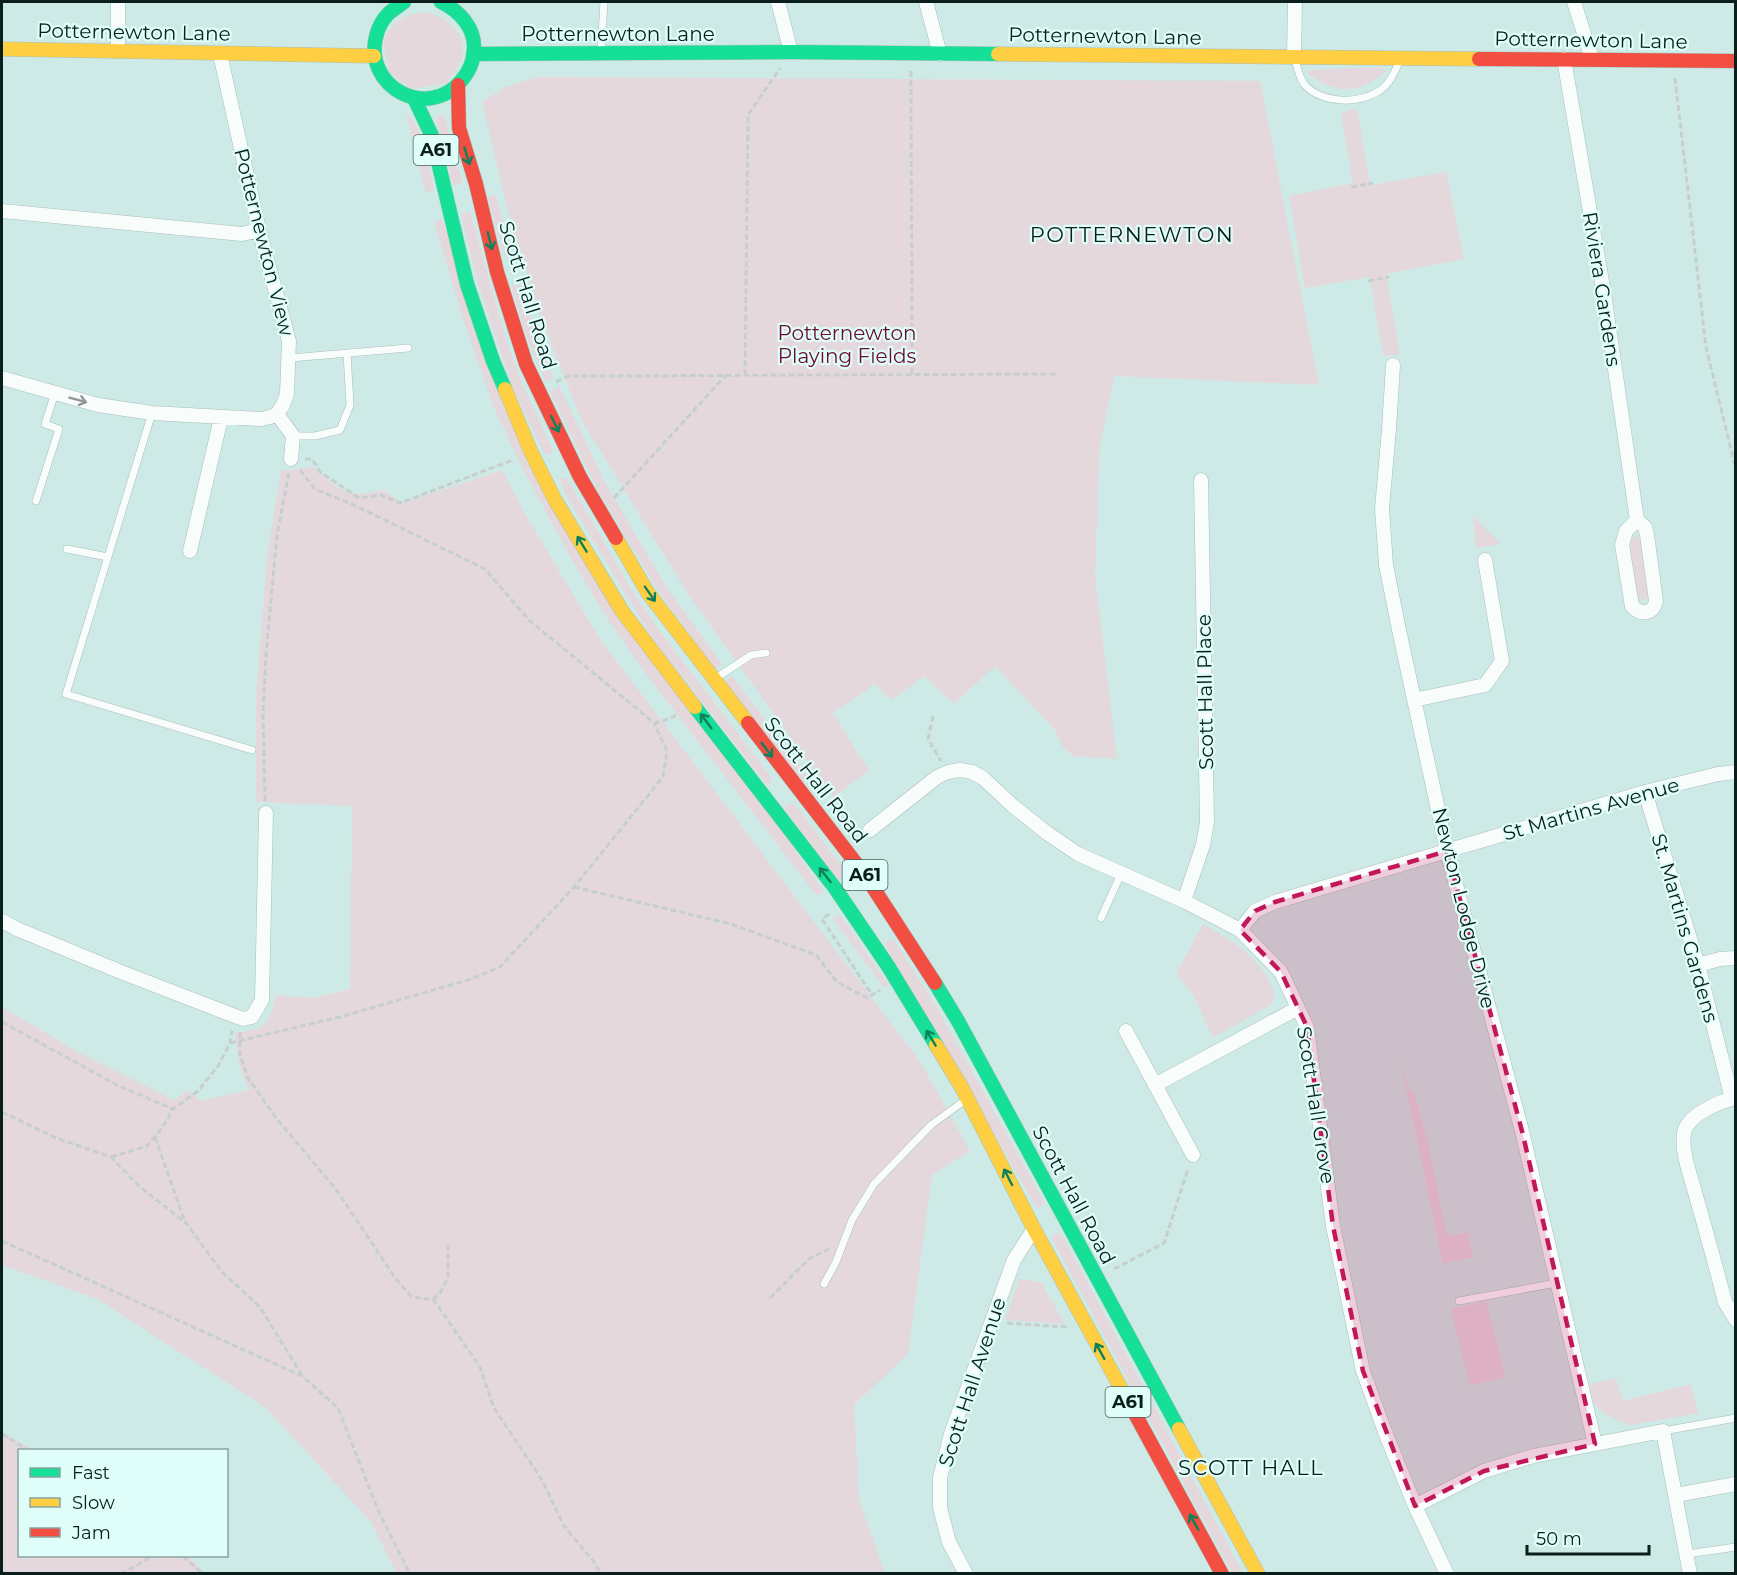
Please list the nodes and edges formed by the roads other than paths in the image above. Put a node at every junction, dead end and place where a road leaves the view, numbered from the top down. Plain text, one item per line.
1 (118, 2) edge
2 (404, 2) edge
3 (441, 2) edge
4 (604, 2) edge
5 (778, 2) edge
6 (926, 2) edge
7 (1295, 2) edge
8 (1574, 2) edge
9 (390, 6) edge
10 (2, 49) edge
11 (118, 51) junction
12 (791, 52) junction
13 (220, 54) junction
14 (473, 54) junction
15 (601, 54) junction
16 (940, 54) junction
17 (374, 56) junction
18 (1294, 57) junction
19 (1402, 58) junction
20 (1564, 59) junction
21 (1592, 59) junction
22 (1736, 61) edge
23 (458, 85) junction
24 (414, 98) junction
25 (2, 211) edge
26 (259, 230) junction
27 (408, 348) dead end
28 (347, 353) junction
29 (290, 358) junction
30 (1393, 365) dead end
31 (2, 378) edge
32 (55, 393) junction
33 (152, 412) junction
34 (277, 414) junction
35 (221, 418) junction
36 (293, 436) junction
37 (291, 459) road end
38 (557, 467) junction
39 (1201, 480) dead end
40 (36, 501) dead end
41 (1637, 520) junction
42 (67, 549) dead end
43 (190, 551) dead end
44 (108, 557) junction
45 (1485, 560) dead end
46 (766, 653) dead end
47 (714, 680) junction
48 (1414, 700) junction
49 (252, 750) dead end
50 (1736, 772) edge
51 (780, 792) junction
52 (1645, 792) junction
53 (266, 813) road end
54 (870, 830) dead end
55 (1447, 851) junction
56 (1121, 874) junction
57 (1184, 901) junction
58 (1101, 918) dead end
59 (2, 921) edge
60 (881, 928) junction
61 (1240, 930) junction
62 (1736, 958) edge
63 (1698, 965) junction
64 (1298, 1008) junction
65 (1126, 1031) dead end
66 (1155, 1085) junction
67 (967, 1098) junction
68 (1734, 1099) edge
69 (1193, 1155) road end
70 (1048, 1221) junction
71 (1557, 1283) junction
72 (825, 1284) dead end
73 (1459, 1301) dead end
74 (1736, 1320) edge
75 (1736, 1419) edge
76 (1663, 1431) junction
77 (1595, 1444) junction
78 (1736, 1484) edge
79 (1676, 1495) junction
80 (1415, 1506) junction
81 (1736, 1547) edge
82 (1687, 1554) junction
83 (966, 1574) edge
84 (1222, 1574) edge
85 (1258, 1574) edge
86 (1447, 1574) edge
87 (1690, 1574) edge

1 - 11 street
2 - 9 main road
3 - 14 main road
4 - 15 lane
5 - 12 street
6 - 16 street
7 - 18 street
8 - 21 street
9 - 17 main road
10 - 11 main road, Potternewton Lane
11 - 13 main road, Potternewton Lane
12 - 15 main road, Potternewton Lane
12 - 16 main road, Potternewton Lane
13 - 17 main road, Potternewton Lane
13 - 26 street, Potternewton View
14 - 15 main road, Potternewton Lane
14 - 23 main road, A61
16 - 18 main road, Potternewton Lane
17 - 24 main road
18 - 19 main road, Potternewton Lane
18 - 19 lane
19 - 20 main road, Potternewton Lane
20 - 21 main road, Potternewton Lane
20 - 41 street, Riviera Gardens
21 - 22 main road, Potternewton Lane
23 - 24 main road
23 -> 38 main road, Scott Hall Road / A61
24 - 38 main road, Scott Hall Road / A61
25 - 26 street
26 - 29 street, Potternewton View
27 - 28 lane
28 - 29 lane
28 - 36 lane
29 - 34 street, Potternewton View
30 - 48 street, Newton Lodge Drive
31 - 32 street
32 -> 33 street
32 - 40 lane
33 - 35 street
33 - 44 lane
34 - 35 street
34 - 36 street
35 - 43 street
36 - 37 street
38 -> 47 main road, Scott Hall Road / A61
51 -> 38 main road, Scott Hall Road / A61
39 - 57 street, Scott Hall Place
41 - 41 street, Riviera Gardens
42 - 44 lane
44 - 49 lane
45 - 48 street
46 - 47 lane
47 -> 51 main road, Scott Hall Road / A61
48 - 55 street, Newton Lodge Drive
50 - 52 street, St Martins Avenue
60 -> 51 main road, Scott Hall Road / A61
51 - 60 main road, Scott Hall Road / A61
52 - 55 street, St Martins Avenue
52 - 63 street, St. Martins Gardens
53 - 59 street
54 - 56 street, Scott Hall Grove
55 - 61 street, St Martins Avenue
55 - 71 street, Newton Lodge Drive
56 - 57 street, Scott Hall Grove
56 - 58 lane
57 - 61 street, Scott Hall Grove
67 -> 60 main road, Scott Hall Road / A61
60 - 70 main road, Scott Hall Road / A61
61 - 64 street, Scott Hall Grove
62 - 63 street
63 - 68 street, St. Martins Gardens
64 - 66 street
64 - 80 street, Scott Hall Grove
65 - 66 street
66 - 69 street
70 -> 67 main road, Scott Hall Road / A61
67 - 72 lane
68 - 74 street, St. Martins Gardens
70 - 83 street, Scott Hall Avenue
84 -> 70 main road, Scott Hall Road / A61
70 - 85 main road, Scott Hall Road / A61
71 - 73 lane
71 - 77 street, Newton Lodge Drive
75 - 76 lane
76 - 77 street
76 - 79 street
77 - 80 street
78 - 79 street
79 - 82 street
80 - 86 street, Scott Hall Grove
81 - 82 lane
82 - 87 street

